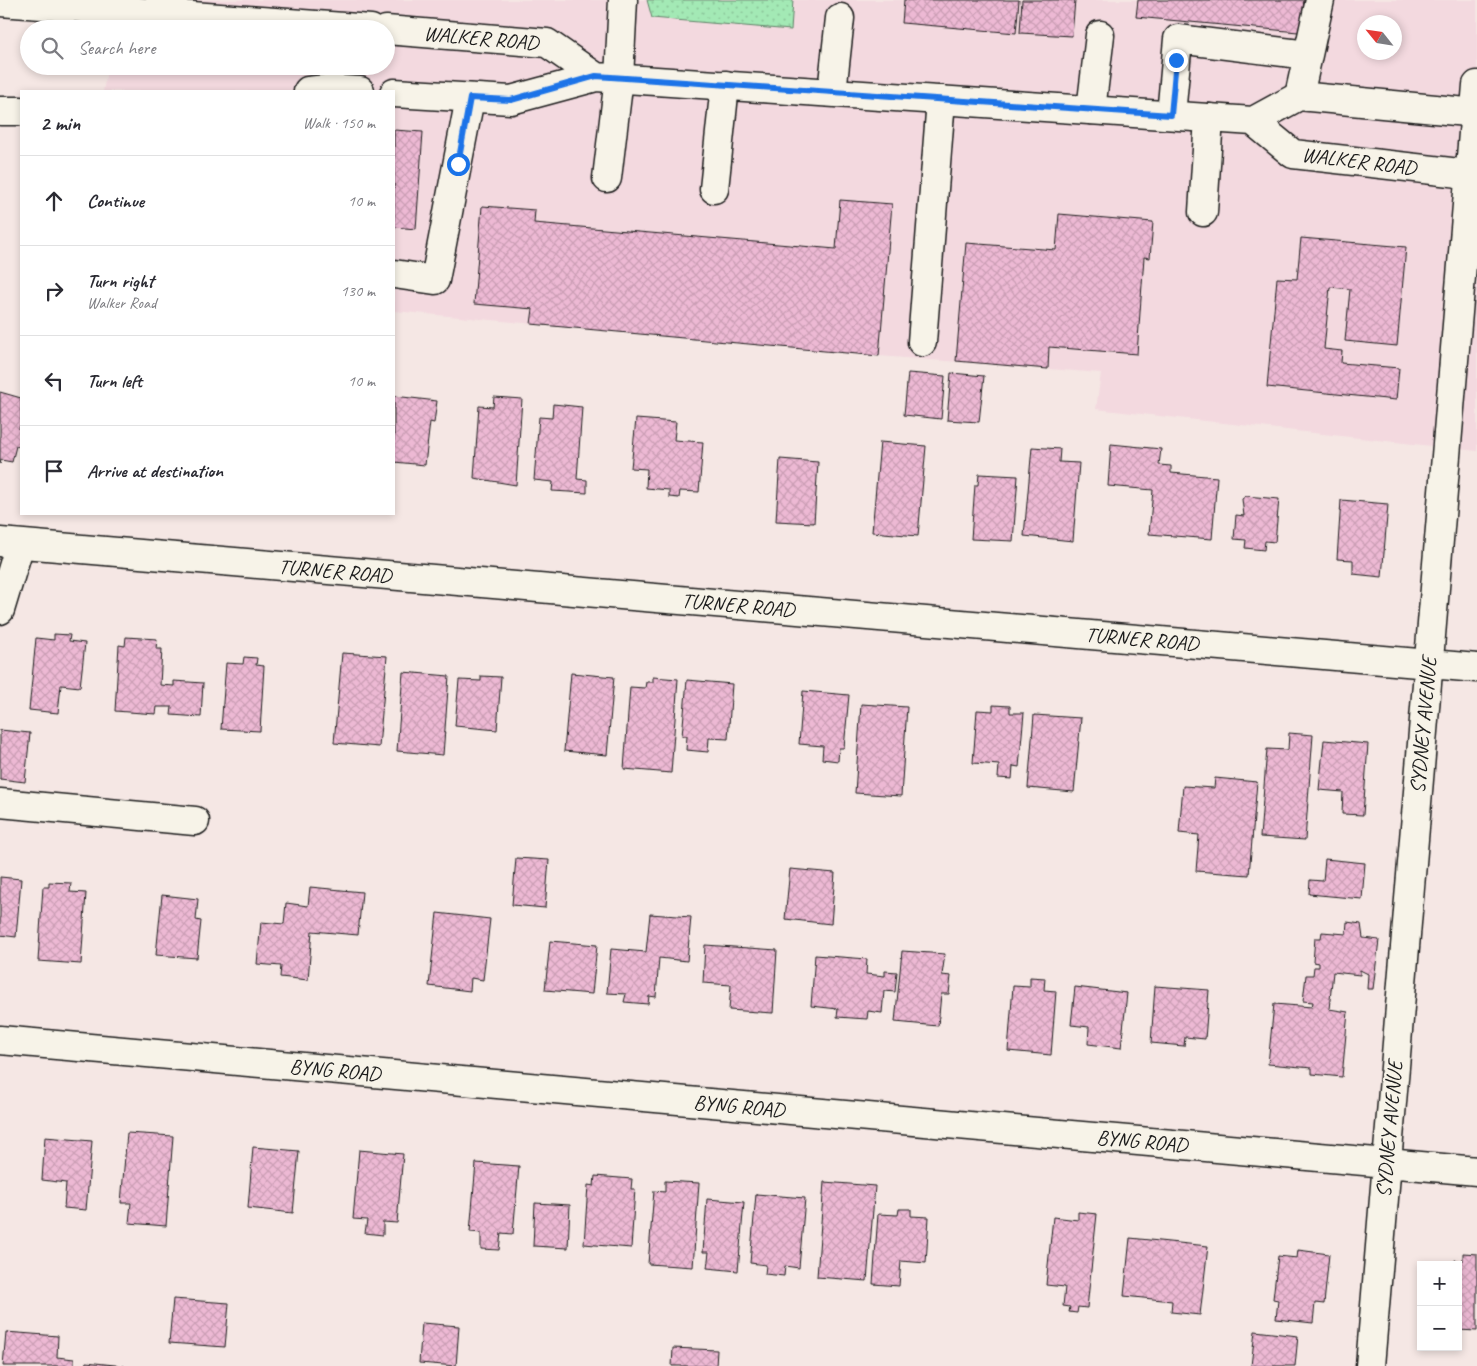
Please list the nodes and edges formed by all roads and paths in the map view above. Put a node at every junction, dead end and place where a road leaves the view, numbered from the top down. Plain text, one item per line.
1 (622, 0) edge
2 (1320, 0) edge
3 (0, 2) edge
4 (89, 4) edge
5 (172, 7) edge
6 (840, 18) dead end
7 (290, 20) edge
8 (395, 31) edge
9 (1100, 35) dead end
10 (1308, 55) junction
11 (607, 77) junction
12 (726, 85) junction
13 (1477, 85) edge
14 (317, 90) edge
15 (343, 90) edge
16 (832, 92) junction
17 (395, 93) edge
18 (1300, 96) junction
19 (470, 98) junction
20 (941, 100) junction
21 (1091, 110) junction
22 (0, 111) edge
23 (20, 111) edge
24 (1476, 113) edge
25 (1171, 115) junction
26 (1209, 118) junction
27 (1253, 121) junction
28 (1473, 175) edge
29 (607, 178) dead end
30 (714, 188) dead end
31 (1203, 212) dead end
32 (395, 274) edge
33 (922, 342) dead end
34 (10, 543) edge
35 (0, 610) edge
36 (1428, 664) junction
37 (1477, 668) edge
38 (0, 803) edge
39 (195, 820) dead end
40 (0, 1040) edge
41 (1386, 1163) junction
42 (1477, 1171) edge
43 (1370, 1366) edge

1 - 11 street
2 - 10 street
3 - 4 street
4 - 5 street
5 - 7 street
6 - 16 street
8 - 11 street, WALKER ROAD
9 - 21 street
10 - 18 street
10 - 25 street
11 - 12 street
11 - 19 street
11 - 29 street
12 - 16 street
12 - 30 street
13 - 24 street, SYDNEY AVENUE
14 - 15 street
16 - 20 street
17 - 19 street
18 - 24 street
18 - 27 street
19 - 32 street
20 - 21 street
20 - 33 street
21 - 25 street
22 - 23 street
24 - 28 street, SYDNEY AVENUE
25 - 26 street
26 - 27 street
26 - 31 street
27 - 28 street, WALKER ROAD
28 - 36 street, SYDNEY AVENUE
34 - 35 street
34 - 36 street, TURNER ROAD
36 - 37 street, TURNER ROAD
36 - 41 street, SYDNEY AVENUE
38 - 39 street
40 - 41 street, BYNG ROAD
41 - 42 street, BYNG ROAD
41 - 43 street, SYDNEY AVENUE

